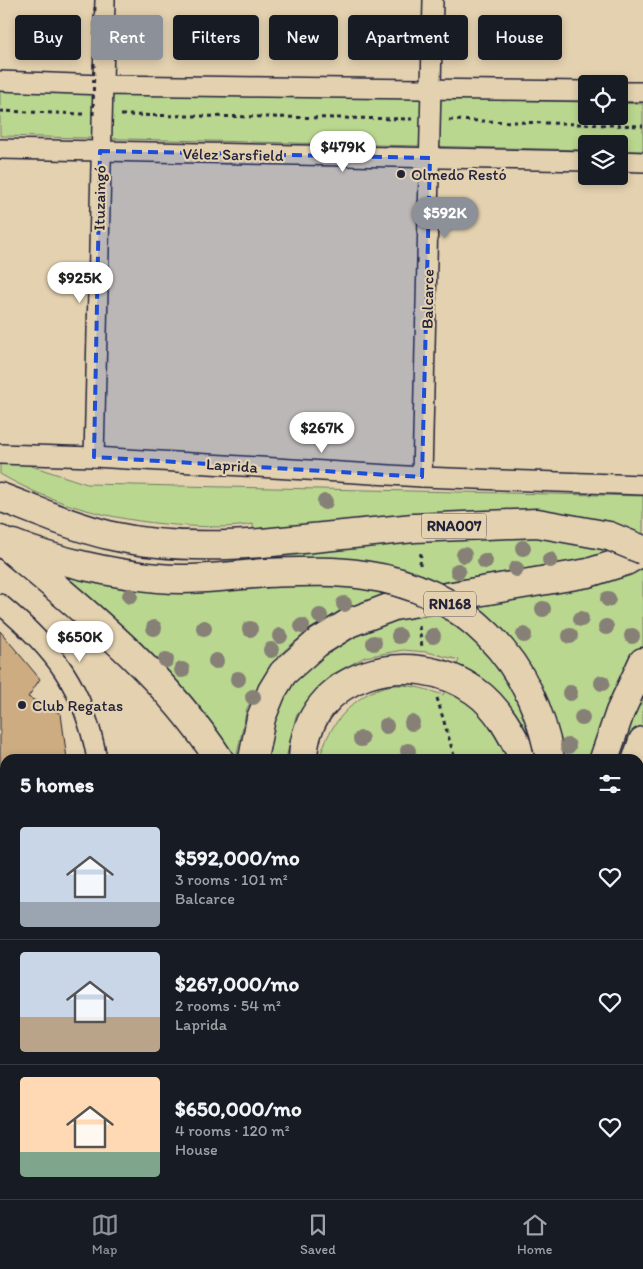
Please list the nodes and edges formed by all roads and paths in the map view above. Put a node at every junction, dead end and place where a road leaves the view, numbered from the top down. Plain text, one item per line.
1 (433, 0) edge
2 (100, 3) edge
3 (0, 81) edge
4 (102, 85) junction
5 (430, 90) junction
6 (578, 91) edge
7 (628, 92) edge
8 (643, 92) edge
9 (0, 111) edge
10 (97, 115) junction
11 (430, 120) junction
12 (643, 126) edge
13 (0, 149) edge
14 (96, 151) junction
15 (430, 158) junction
16 (578, 161) edge
17 (628, 161) edge
18 (643, 162) edge
19 (0, 454) edge
20 (94, 457) junction
21 (422, 477) junction
22 (643, 485) edge
23 (0, 497) edge
24 (0, 540) edge
25 (421, 544) dead end
26 (643, 550) edge
27 (420, 572) dead end
28 (0, 604) edge
29 (419, 621) dead end
30 (423, 650) dead end
31 (643, 662) edge
32 (444, 686) junction
33 (643, 740) edge
34 (96, 754) edge
35 (215, 754) edge
36 (254, 754) edge
37 (303, 754) edge
38 (454, 754) edge
39 (521, 754) edge
40 (548, 754) edge
41 (606, 754) edge
42 (639, 754) edge

1 - 5 street, Balcarce
2 - 4 street, Ituzaingó
2 - 10 path, bridge
3 - 4 street
4 - 5 street
4 - 10 street, Ituzaingó
5 - 6 street
5 - 11 street, Balcarce
7 - 8 street
9 - 10 path
10 - 11 path
10 - 14 street, Ituzaingó
10 - 14 path
11 - 12 path
11 - 15 street, Balcarce
13 - 14 street, Vélez Sarsfield
14 - 15 street, Vélez Sarsfield
14 - 20 street, Ituzaingó
15 - 16 street, Vélez Sarsfield
15 - 21 street, Balcarce
17 - 18 street
19 - 20 street, Laprida
20 - 21 street, Laprida
21 - 22 street, Laprida
23 - 26 main road, RNA007, bridge
24 - 35 main road
24 - 40 main road, RN168, bridge
25 - 27 path
26 - 36 main road
28 - 34 street
29 - 30 path
31 - 41 main road
32 - 37 main road
32 - 38 path
32 - 39 main road
33 - 42 main road

